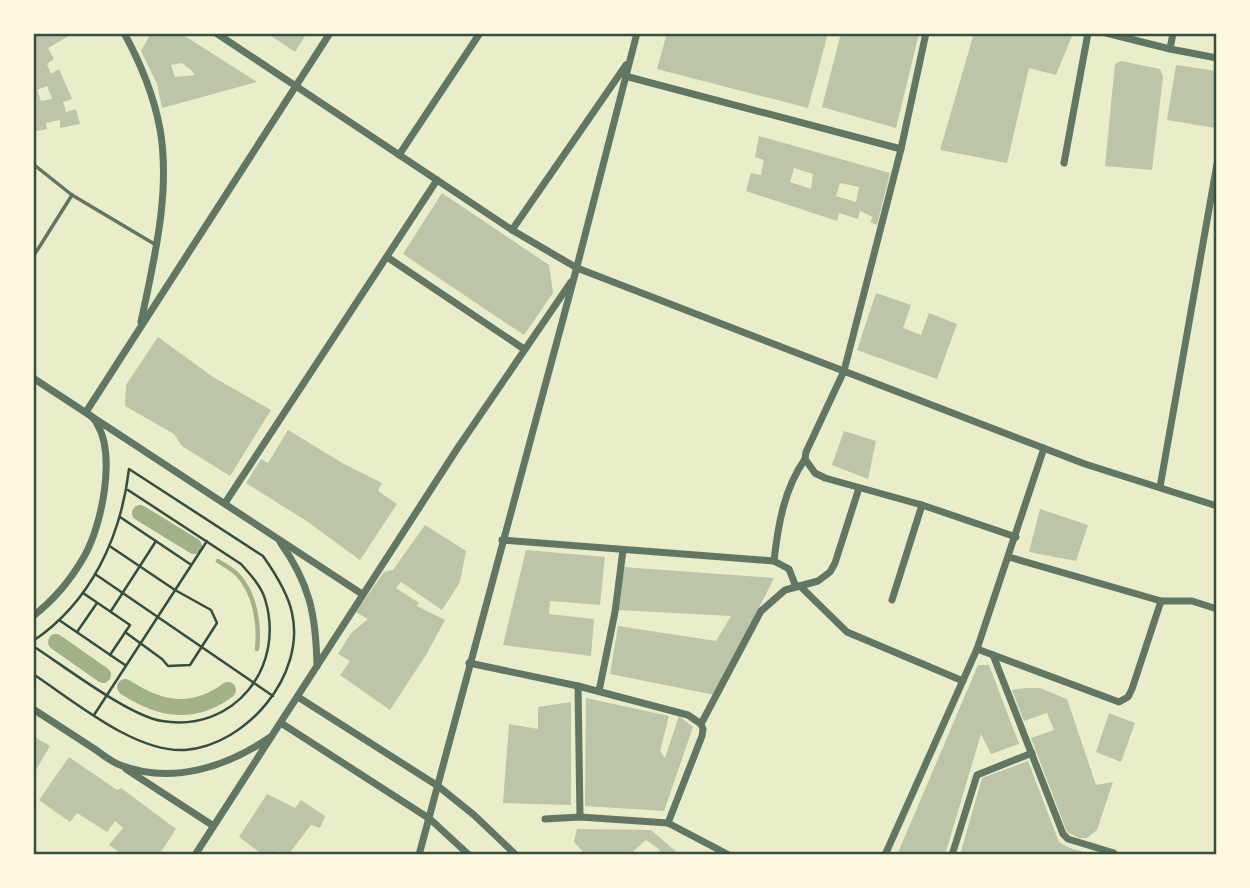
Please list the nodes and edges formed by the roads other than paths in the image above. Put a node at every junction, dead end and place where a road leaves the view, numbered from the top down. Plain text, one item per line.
1 (124, 33) edge
2 (216, 33) edge
3 (330, 33) edge
4 (480, 33) edge
5 (638, 33) edge
6 (926, 33) edge
7 (1088, 33) edge
8 (1106, 33) edge
9 (1173, 33) edge
10 (1170, 49) junction
11 (630, 58) junction
12 (1217, 58) edge
13 (625, 76) junction
14 (295, 86) junction
15 (901, 149) junction
16 (399, 155) junction
17 (1064, 163) dead end
18 (33, 164) edge
19 (1217, 164) edge
20 (437, 180) junction
21 (72, 195) junction
22 (512, 230) junction
23 (156, 245) junction
24 (33, 257) edge
25 (387, 257) junction
26 (577, 268) junction
27 (574, 278) junction
28 (139, 329) junction
29 (524, 349) junction
30 (844, 371) junction
31 (33, 378) edge
32 (86, 412) junction
33 (1044, 448) junction
34 (805, 460) junction
35 (1160, 487) junction
36 (859, 488) junction
37 (225, 503) junction
38 (922, 505) junction
39 (1217, 506) edge
40 (1016, 537) junction
41 (277, 538) junction
42 (502, 540) junction
43 (623, 550) junction
44 (1009, 557) junction
45 (774, 561) junction
46 (798, 587) junction
47 (362, 594) junction
48 (892, 600) dead end
49 (1161, 601) junction
50 (1217, 609) edge
51 (33, 616) edge
52 (977, 649) junction
53 (993, 655) junction
54 (469, 663) junction
55 (317, 666) junction
56 (963, 681) junction
57 (578, 686) junction
58 (599, 691) junction
59 (298, 697) junction
60 (33, 709) edge
61 (281, 723) junction
62 (701, 724) junction
63 (272, 736) junction
64 (1032, 753) junction
65 (119, 765) junction
66 (438, 786) junction
67 (580, 817) junction
68 (430, 819) junction
69 (545, 819) dead end
70 (668, 824) junction
71 (212, 825) junction
72 (1114, 854) edge
73 (195, 855) edge
74 (418, 855) edge
75 (469, 855) edge
76 (516, 855) edge
77 (729, 855) edge
78 (886, 855) edge
79 (952, 855) edge

1 - 23 street
2 - 14 street
3 - 14 street
4 - 16 street
5 - 11 street
6 - 15 street
7 - 17 street
8 - 10 street
9 - 10 street
10 - 12 street
11 - 13 street
11 - 22 street
13 - 15 street
13 - 26 street
14 - 16 street
14 - 28 street
15 - 30 street
16 - 20 street
18 - 21 lane
19 - 35 street
20 - 22 street
20 - 25 street
21 - 23 lane
21 - 24 lane
22 - 26 street
23 - 28 street
25 - 29 street
25 - 37 street
26 - 27 street
26 - 30 street
27 - 29 street
27 - 42 street
28 - 32 street
29 - 47 street
30 - 33 street
30 - 34 street
31 - 32 street
32 - 37 street
32 - 51 street
33 - 35 street
33 - 40 street
34 - 36 street
34 - 45 street
35 - 39 street
36 - 38 street
36 - 46 street
37 - 41 street
38 - 40 street
38 - 48 street
40 - 44 street
41 - 47 street
41 - 55 street
42 - 43 street
42 - 54 street
43 - 45 street
43 - 58 street
44 - 49 street
44 - 52 street
45 - 46 street
46 - 56 street
46 - 62 street
47 - 55 street
49 - 50 street
49 - 53 street
52 - 53 street
52 - 56 street
53 - 64 street
54 - 57 street
54 - 66 street
55 - 59 street
56 - 78 street
57 - 58 street
57 - 67 street
58 - 62 street
59 - 61 street
59 - 66 street
60 - 65 street
61 - 63 street
61 - 68 street
62 - 70 street
63 - 65 street
63 - 71 street
64 - 72 street
64 - 79 street
65 - 71 street
66 - 68 street
66 - 76 street
67 - 69 street
67 - 70 street
68 - 74 street
68 - 75 street
70 - 77 street
71 - 73 street

